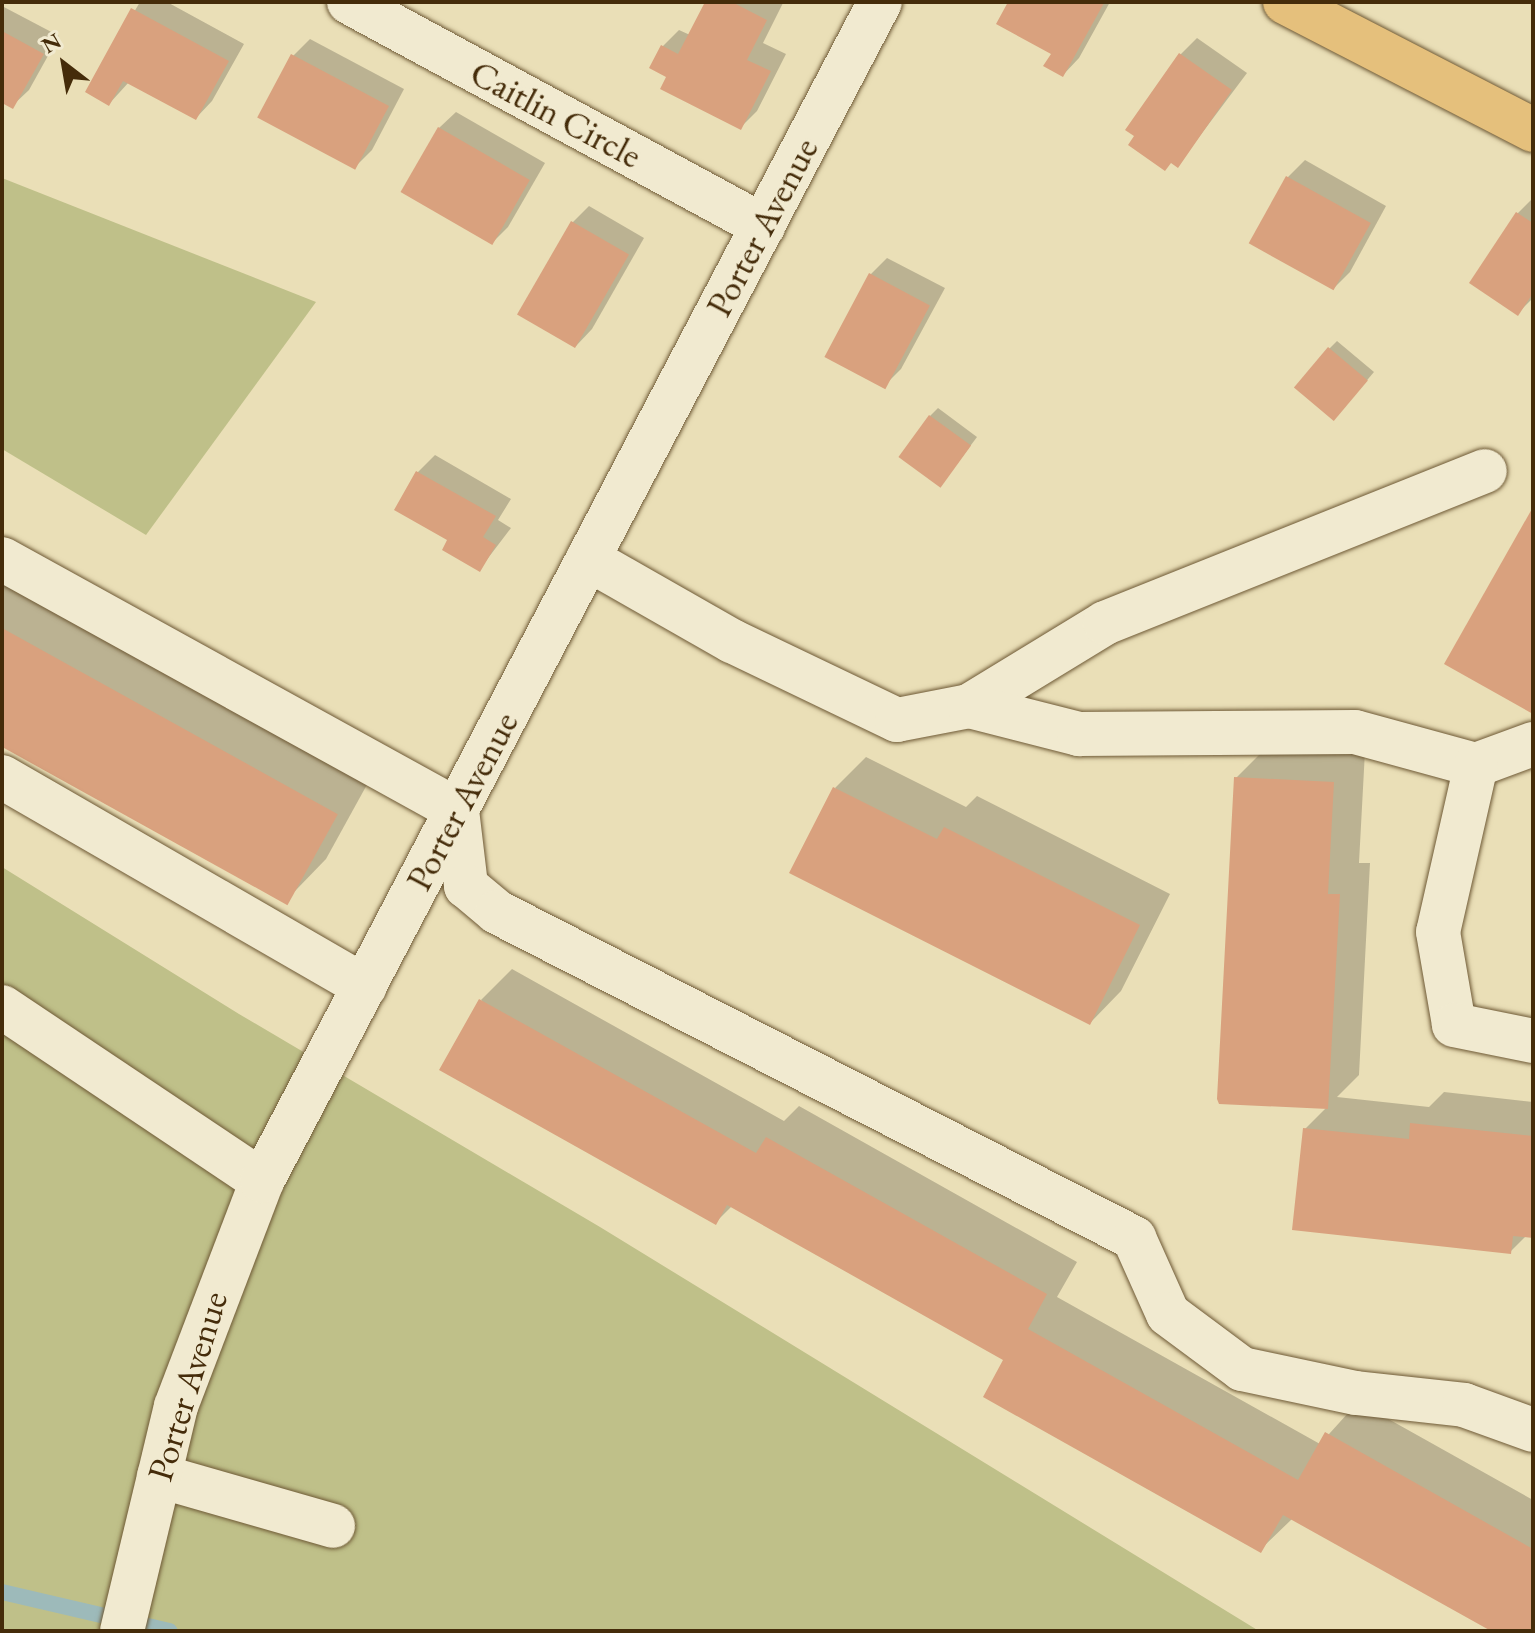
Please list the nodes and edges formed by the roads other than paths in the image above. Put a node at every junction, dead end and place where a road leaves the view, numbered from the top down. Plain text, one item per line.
1 (349, 2) edge
2 (880, 2) edge
3 (1285, 2) edge
4 (1533, 130) edge
5 (763, 226) junction
6 (1485, 471) dead end
7 (2, 559) edge
8 (588, 559) junction
9 (969, 706) junction
10 (1533, 744) edge
11 (1476, 765) junction
12 (2, 777) edge
13 (457, 810) junction
14 (365, 987) junction
15 (2, 1007) edge
16 (1533, 1041) edge
17 (262, 1181) junction
18 (1533, 1430) edge
19 (155, 1490) junction
20 (333, 1526) dead end
21 (122, 1631) edge

1 - 5 street, Caitlin Circle
2 - 5 street, Porter Avenue
3 - 4 main road
5 - 8 street, Porter Avenue
6 - 9 street
7 - 13 street
8 - 9 street
8 - 13 street, Porter Avenue
9 - 11 street
10 - 11 street
11 - 16 street
12 - 14 street
13 - 14 street, Porter Avenue
13 - 18 street
14 - 17 street, Porter Avenue
15 - 17 street
17 - 19 street, Porter Avenue
19 - 20 street
19 - 21 street, Porter Avenue

